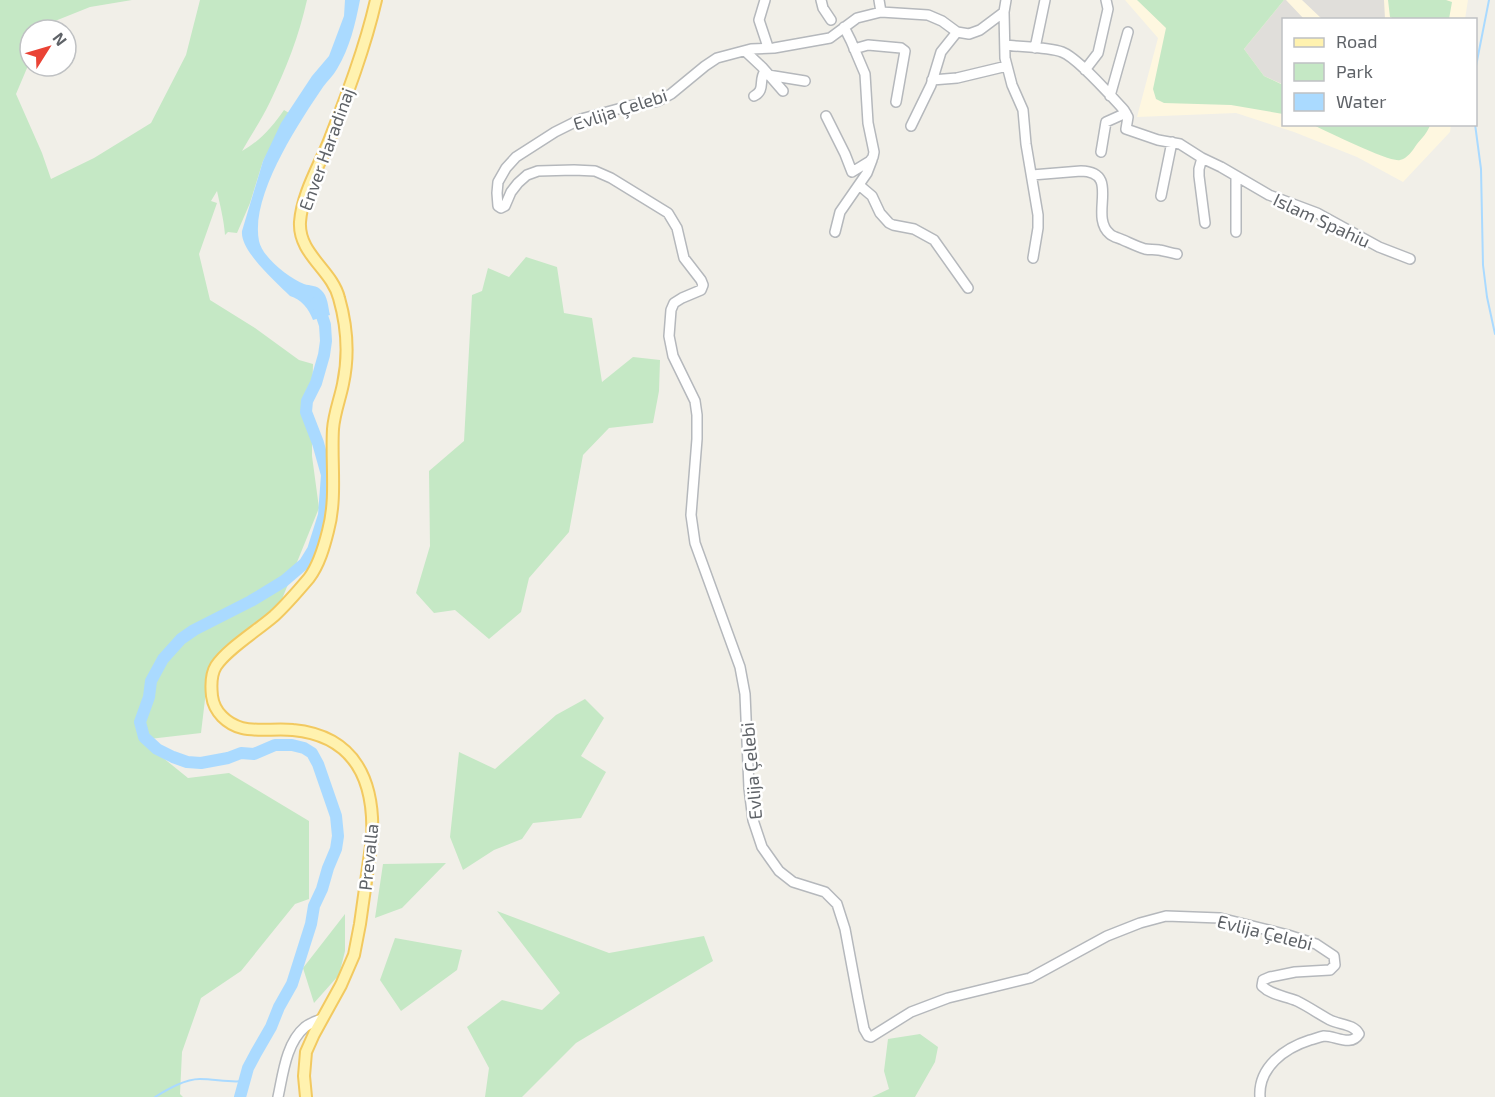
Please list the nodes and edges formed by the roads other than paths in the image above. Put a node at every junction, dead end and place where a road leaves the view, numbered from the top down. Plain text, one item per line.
1 (376, 0) edge
2 (765, 0) edge
3 (821, 0) edge
4 (879, 0) edge
5 (1006, 0) edge
6 (1045, 0) edge
7 (1106, 0) edge
8 (881, 12) junction
9 (1004, 12) junction
10 (831, 20) dead end
11 (844, 27) junction
12 (957, 32) junction
13 (1128, 32) dead end
14 (1005, 45) junction
15 (768, 47) junction
16 (1035, 48) junction
17 (854, 49) junction
18 (745, 51) junction
19 (1007, 66) junction
20 (1085, 70) junction
21 (766, 73) junction
22 (932, 80) junction
23 (805, 81) dead end
24 (783, 91) dead end
25 (754, 96) dead end
26 (1110, 96) junction
27 (896, 102) dead end
28 (1126, 113) junction
29 (826, 117) dead end
30 (911, 126) dead end
31 (1172, 142) junction
32 (1101, 152) dead end
33 (873, 158) junction
34 (1202, 158) junction
35 (1032, 175) junction
36 (1236, 176) junction
37 (859, 185) junction
38 (1161, 196) dead end
39 (1205, 223) dead end
40 (835, 232) dead end
41 (1236, 232) dead end
42 (1178, 254) dead end
43 (1033, 258) dead end
44 (1410, 259) dead end
45 (968, 288) dead end
46 (312, 573) joint
47 (322, 1019) junction
48 (278, 1097) edge
49 (306, 1097) edge
50 (1260, 1097) edge

1 - 46 main road, Enver Haradinaj
2 - 15 street
3 - 10 street
4 - 8 street
5 - 9 street
6 - 16 street
7 - 20 street
8 - 11 street, Evlija Çelebi
8 - 12 street, Evlija Çelebi
9 - 12 street
9 - 14 street
11 - 15 street, Evlija Çelebi
11 - 17 street
12 - 22 street
13 - 26 street
14 - 16 street, Islam Spahiu
14 - 19 street
15 - 18 street, Evlija Çelebi
16 - 20 street, Islam Spahiu
17 - 27 street
17 - 33 street
18 - 21 street
18 - 50 street, Evlija Çelebi
19 - 22 street
19 - 35 street
20 - 26 street, Islam Spahiu
21 - 23 street
21 - 24 street
21 - 25 street
22 - 30 street
26 - 28 street, Islam Spahiu
28 - 31 street, Islam Spahiu
28 - 32 street
29 - 33 street
31 - 34 street, Islam Spahiu
31 - 38 street
33 - 37 street
34 - 36 street, Islam Spahiu
34 - 39 street
35 - 42 street
35 - 43 street
36 - 41 street
36 - 44 street, Islam Spahiu
37 - 40 street
37 - 45 street
46 - 47 main road, Prevalla
47 - 48 street
47 - 49 main road, Prevalla

